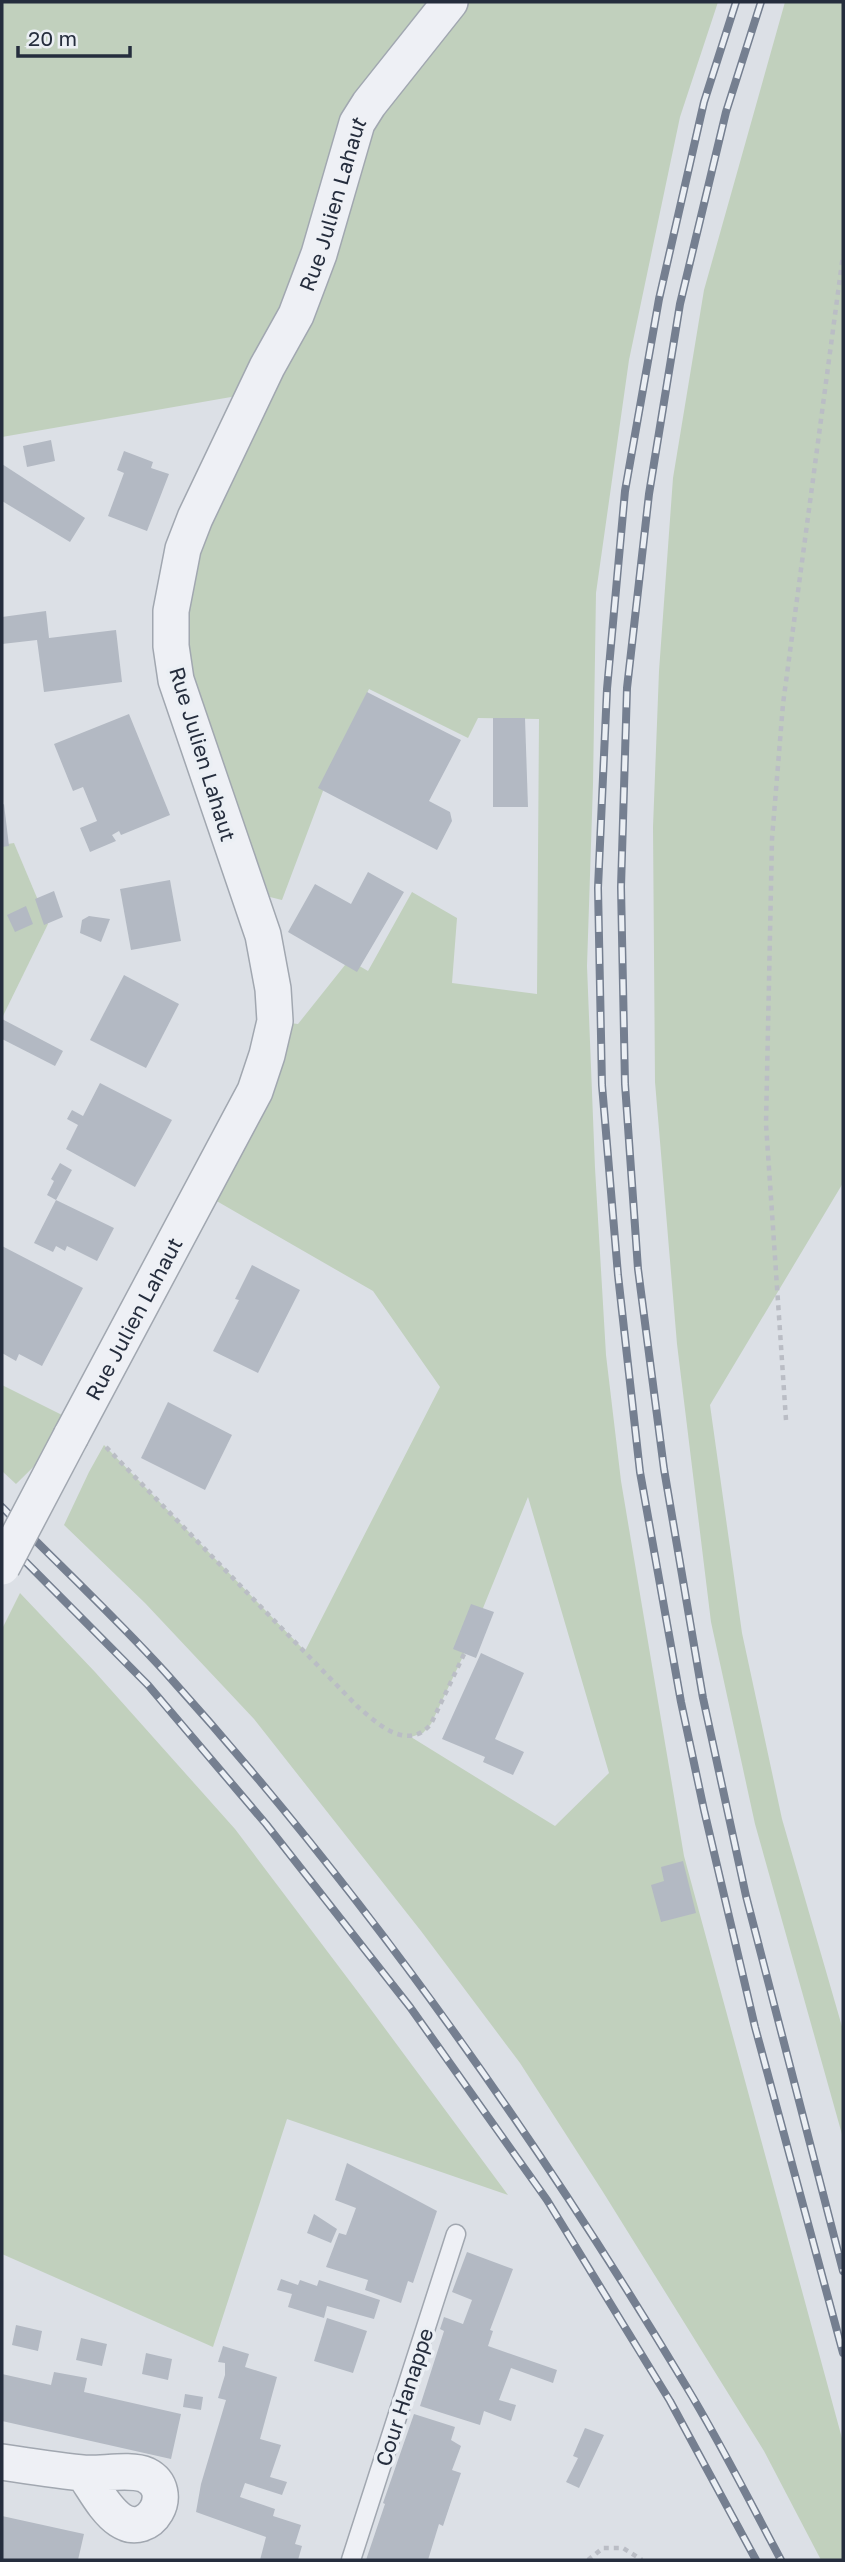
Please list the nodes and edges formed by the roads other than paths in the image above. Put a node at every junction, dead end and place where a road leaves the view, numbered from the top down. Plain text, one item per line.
1 (450, 2) edge
2 (2, 1567) edge
3 (456, 2234) dead end
4 (2, 2462) edge
5 (84, 2474) dead end
6 (351, 2560) edge

1 - 2 street, Rue Julien Lahaut, bridge
3 - 6 lane, Cour Hanappe
4 - 5 street

